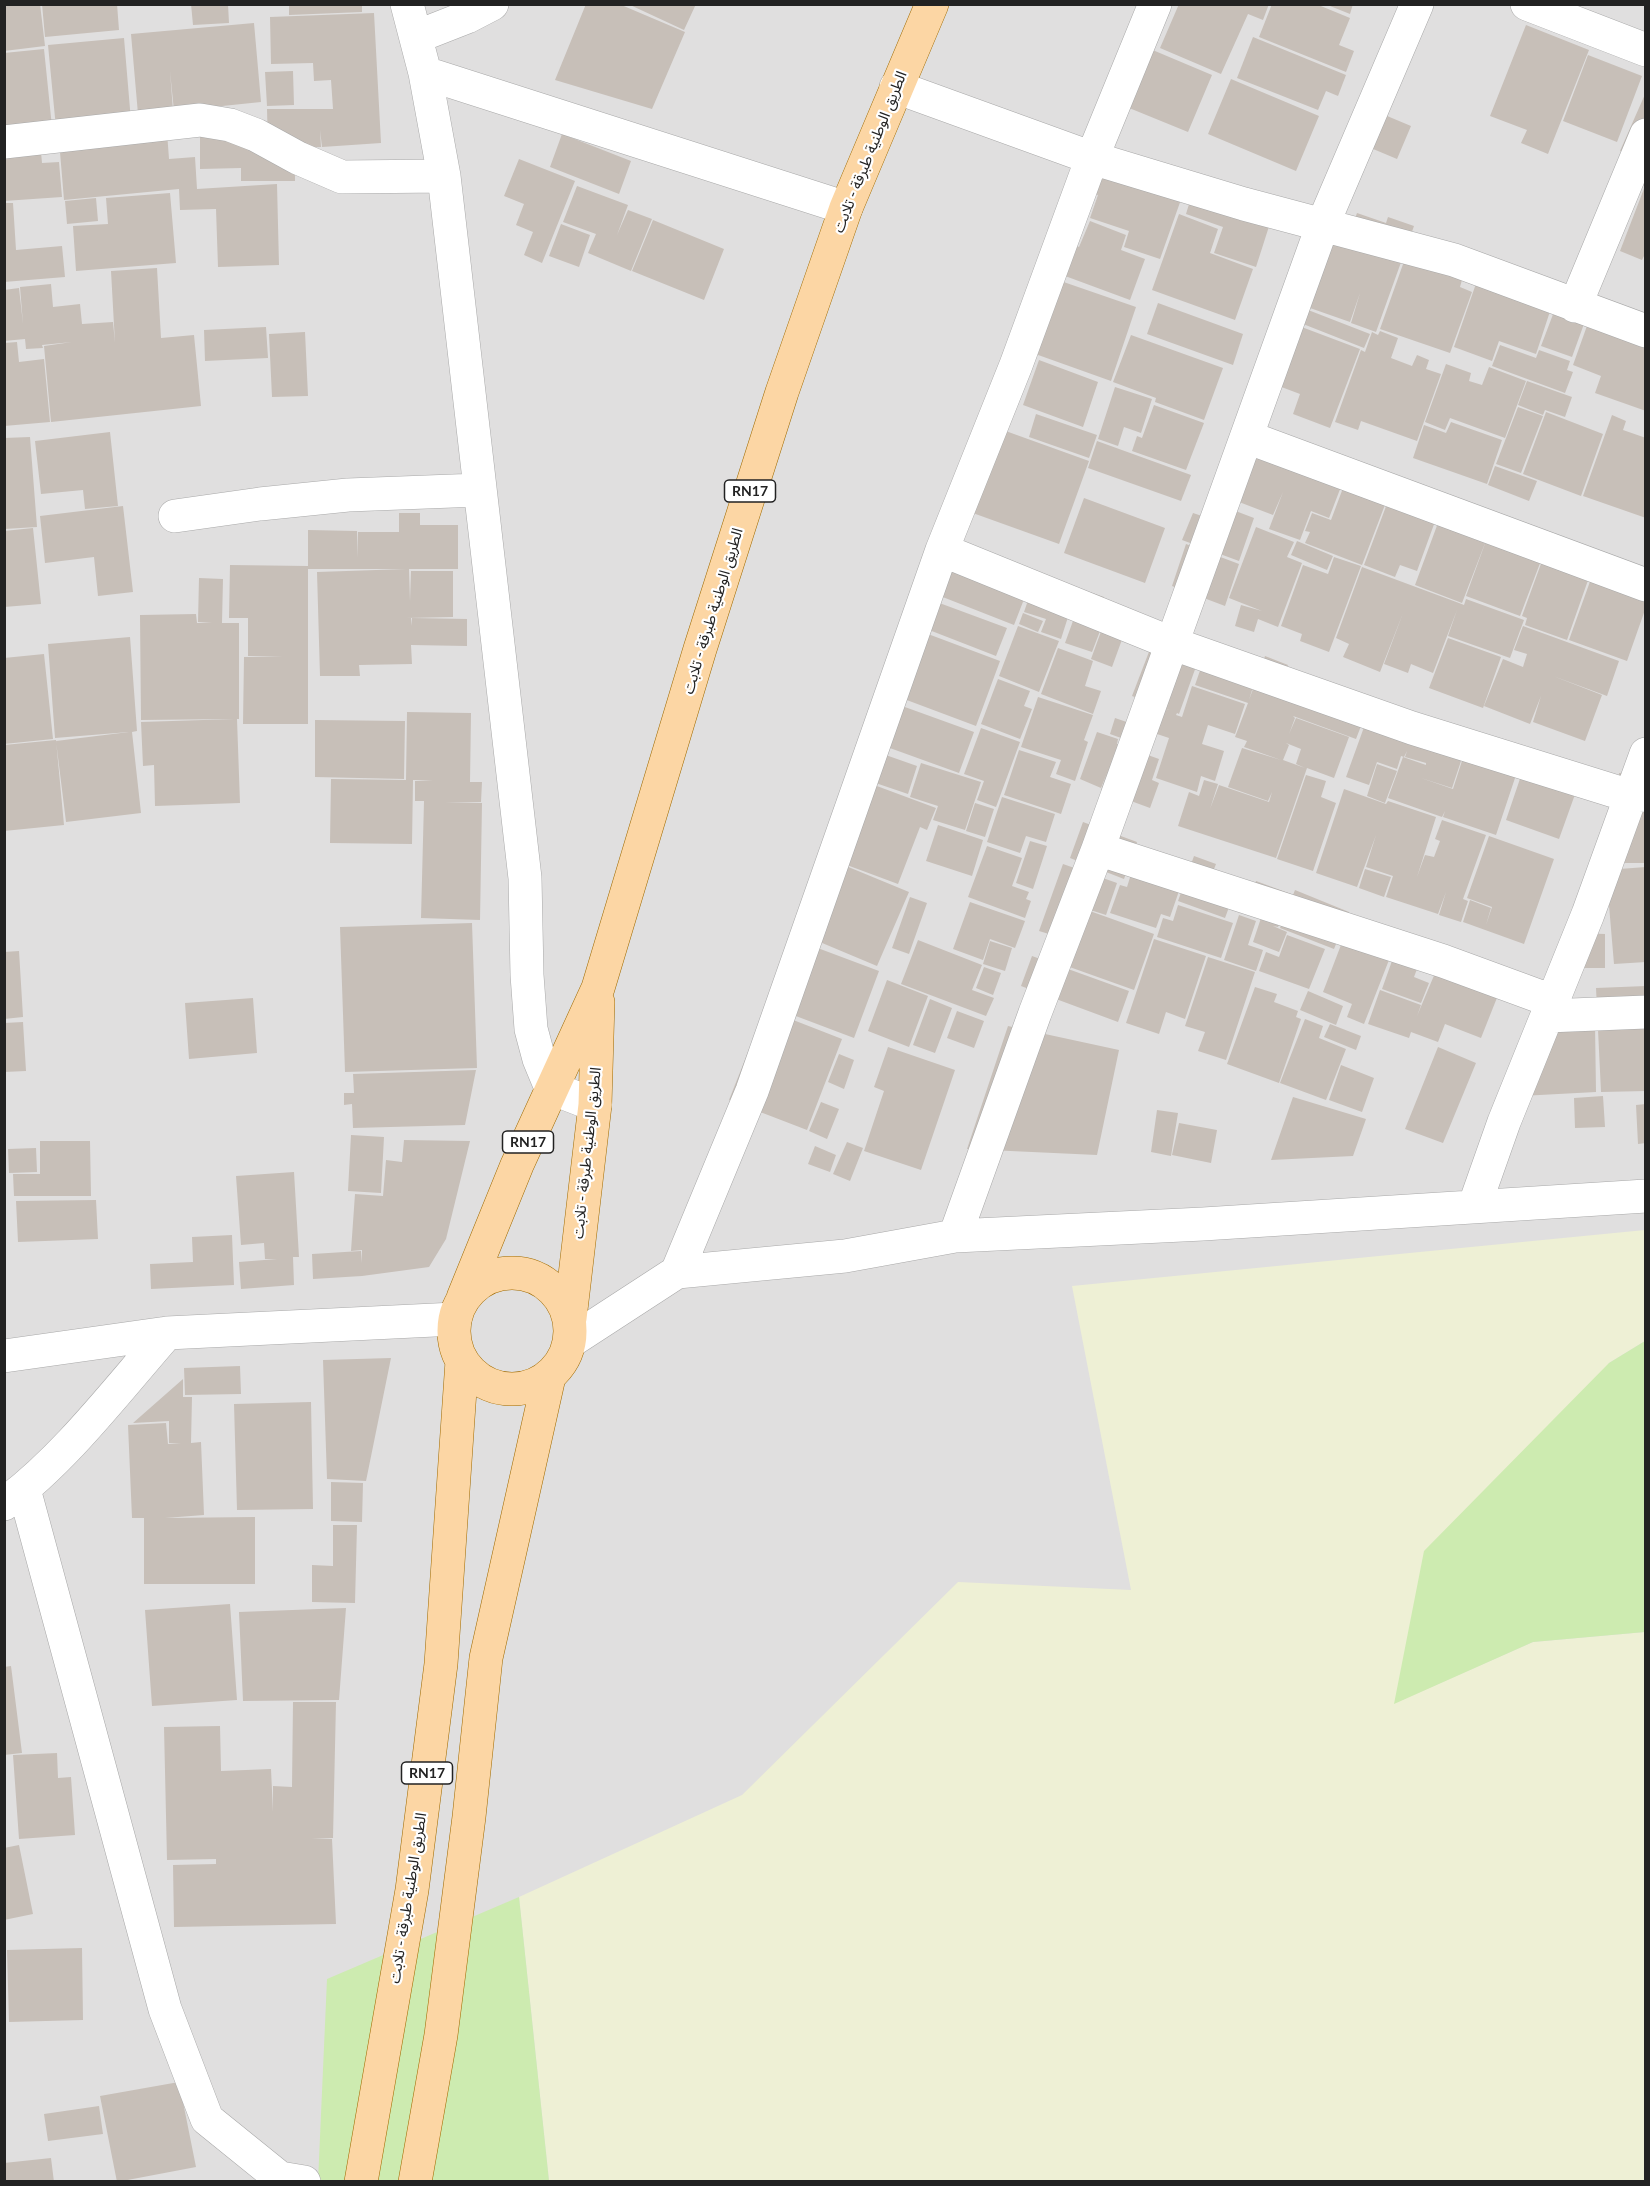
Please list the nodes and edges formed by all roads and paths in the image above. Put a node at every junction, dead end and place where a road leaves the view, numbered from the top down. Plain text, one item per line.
1 (407, 4) edge
2 (492, 4) edge
3 (932, 4) edge
4 (1155, 4) edge
5 (1417, 4) edge
6 (1527, 4) edge
7 (416, 37) junction
8 (1646, 50) edge
9 (425, 73) junction
10 (896, 87) junction
11 (1646, 135) edge
12 (4, 142) edge
13 (1092, 158) junction
14 (444, 176) junction
15 (846, 208) junction
16 (1323, 224) junction
17 (1575, 306) junction
18 (1646, 331) edge
19 (1247, 437) junction
20 (479, 490) junction
21 (175, 516) dead end
22 (942, 550) junction
23 (1646, 585) edge
24 (1171, 643) junction
25 (1646, 754) edge
26 (1638, 795) edge
27 (1098, 849) junction
28 (598, 988) junction
29 (1550, 1009) junction
30 (1646, 1012) edge
31 (551, 1088) junction
32 (595, 1105) junction
33 (1646, 1196) edge
34 (1474, 1207) junction
35 (955, 1236) junction
36 (677, 1272) junction
37 (459, 1309) junction
38 (570, 1330) junction
39 (167, 1333) junction
40 (4, 1356) edge
41 (462, 1361) junction
42 (549, 1377) junction
43 (14, 1497) edge
44 (288, 2180) edge
45 (362, 2181) edge
46 (415, 2181) edge

1 - 7 street
2 - 7 street
3 - 10 main road, الطريق الوطنية طبرقة - تلابت / RN17
4 - 13 street
5 - 16 street
6 - 8 street
7 - 9 street
9 - 14 street
9 - 15 street
10 - 13 street
10 - 15 main road, الطريق الوطنية طبرقة - تلابت / RN17
11 - 17 street
12 - 14 street
13 - 16 street
13 - 22 street
14 - 20 street
15 - 28 main road, الطريق الوطنية طبرقة - تلابت / RN17
16 - 17 street
16 - 19 street
17 - 18 street
19 - 23 street
19 - 24 street
20 - 21 street
20 - 31 street
22 - 24 street
22 - 36 street
24 - 26 street
24 - 27 street
25 - 26 street
26 - 29 street
27 - 29 street
27 - 35 street
28 - 31 main road, الطريق الوطنية طبرقة - تلابت / RN17
28 - 32 main road, الطريق الوطنية طبرقة - تلابت / RN17
29 - 30 street
29 - 34 street
31 - 32 street
31 - 37 main road, الطريق الوطنية طبرقة - تلابت / RN17
32 - 38 main road, الطريق الوطنية طبرقة - تلابت / RN17
33 - 34 street
34 - 35 street
35 - 36 street
36 - 38 street
37 - 38 main road
37 - 39 street
37 - 41 main road, RN17
38 - 42 main road, RN17
39 - 40 street
39 - 43 street
41 - 42 main road
41 - 45 main road, الطريق الوطنية طبرقة - تلابت / RN17
42 - 46 main road, RN17
43 - 44 street

